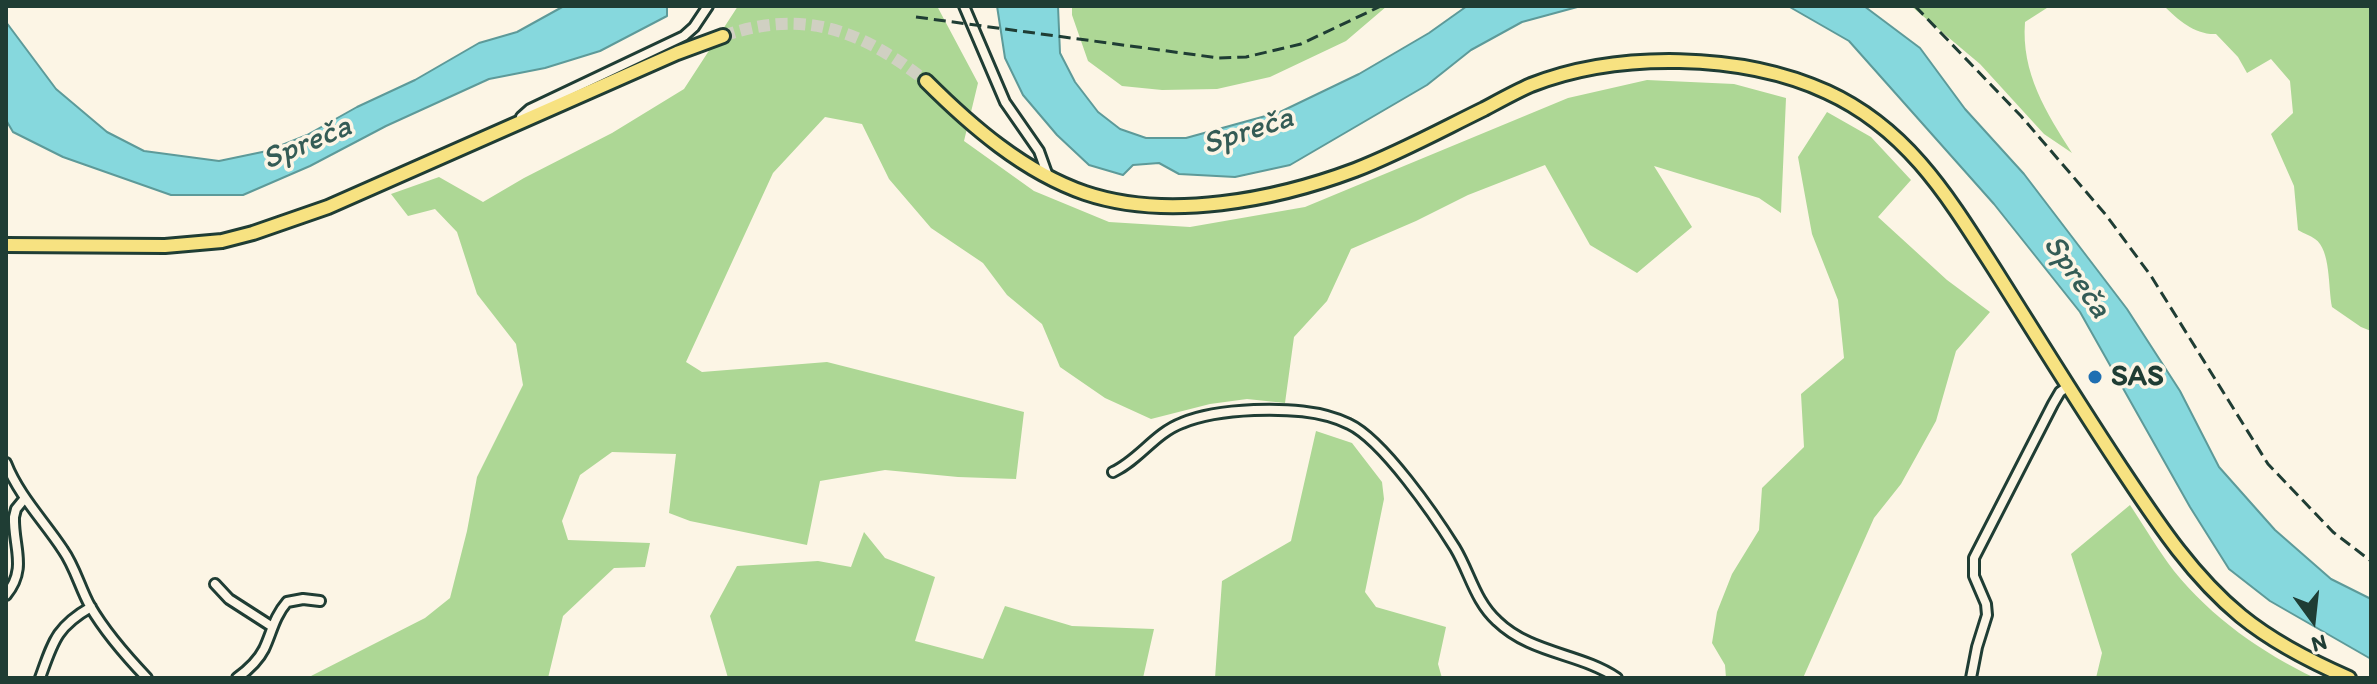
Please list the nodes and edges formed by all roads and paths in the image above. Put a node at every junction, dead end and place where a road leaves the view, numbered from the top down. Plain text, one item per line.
1 (708, 6) edge
2 (964, 6) edge
3 (723, 36) tunnel mouth
4 (926, 81) tunnel mouth
5 (521, 123) junction
6 (1048, 176) junction
7 (6, 245) edge
8 (2067, 387) junction
9 (6, 463) edge
10 (1113, 472) dead end
11 (25, 498) junction
12 (215, 584) dead end
13 (6, 595) edge
14 (320, 601) dead end
15 (91, 607) junction
16 (271, 626) junction
17 (40, 678) edge
18 (147, 678) edge
19 (237, 678) edge
20 (1617, 678) edge
21 (1971, 678) edge
22 (2349, 678) edge

1 - 5 street
2 - 6 street
3 - 5 main road
4 - 6 main road
5 - 7 main road
6 - 8 main road
8 - 21 street
8 - 22 main road
9 - 11 street
10 - 20 street
11 - 13 street
11 - 15 street
12 - 16 street
14 - 16 street
15 - 17 street
15 - 18 street
16 - 19 street

